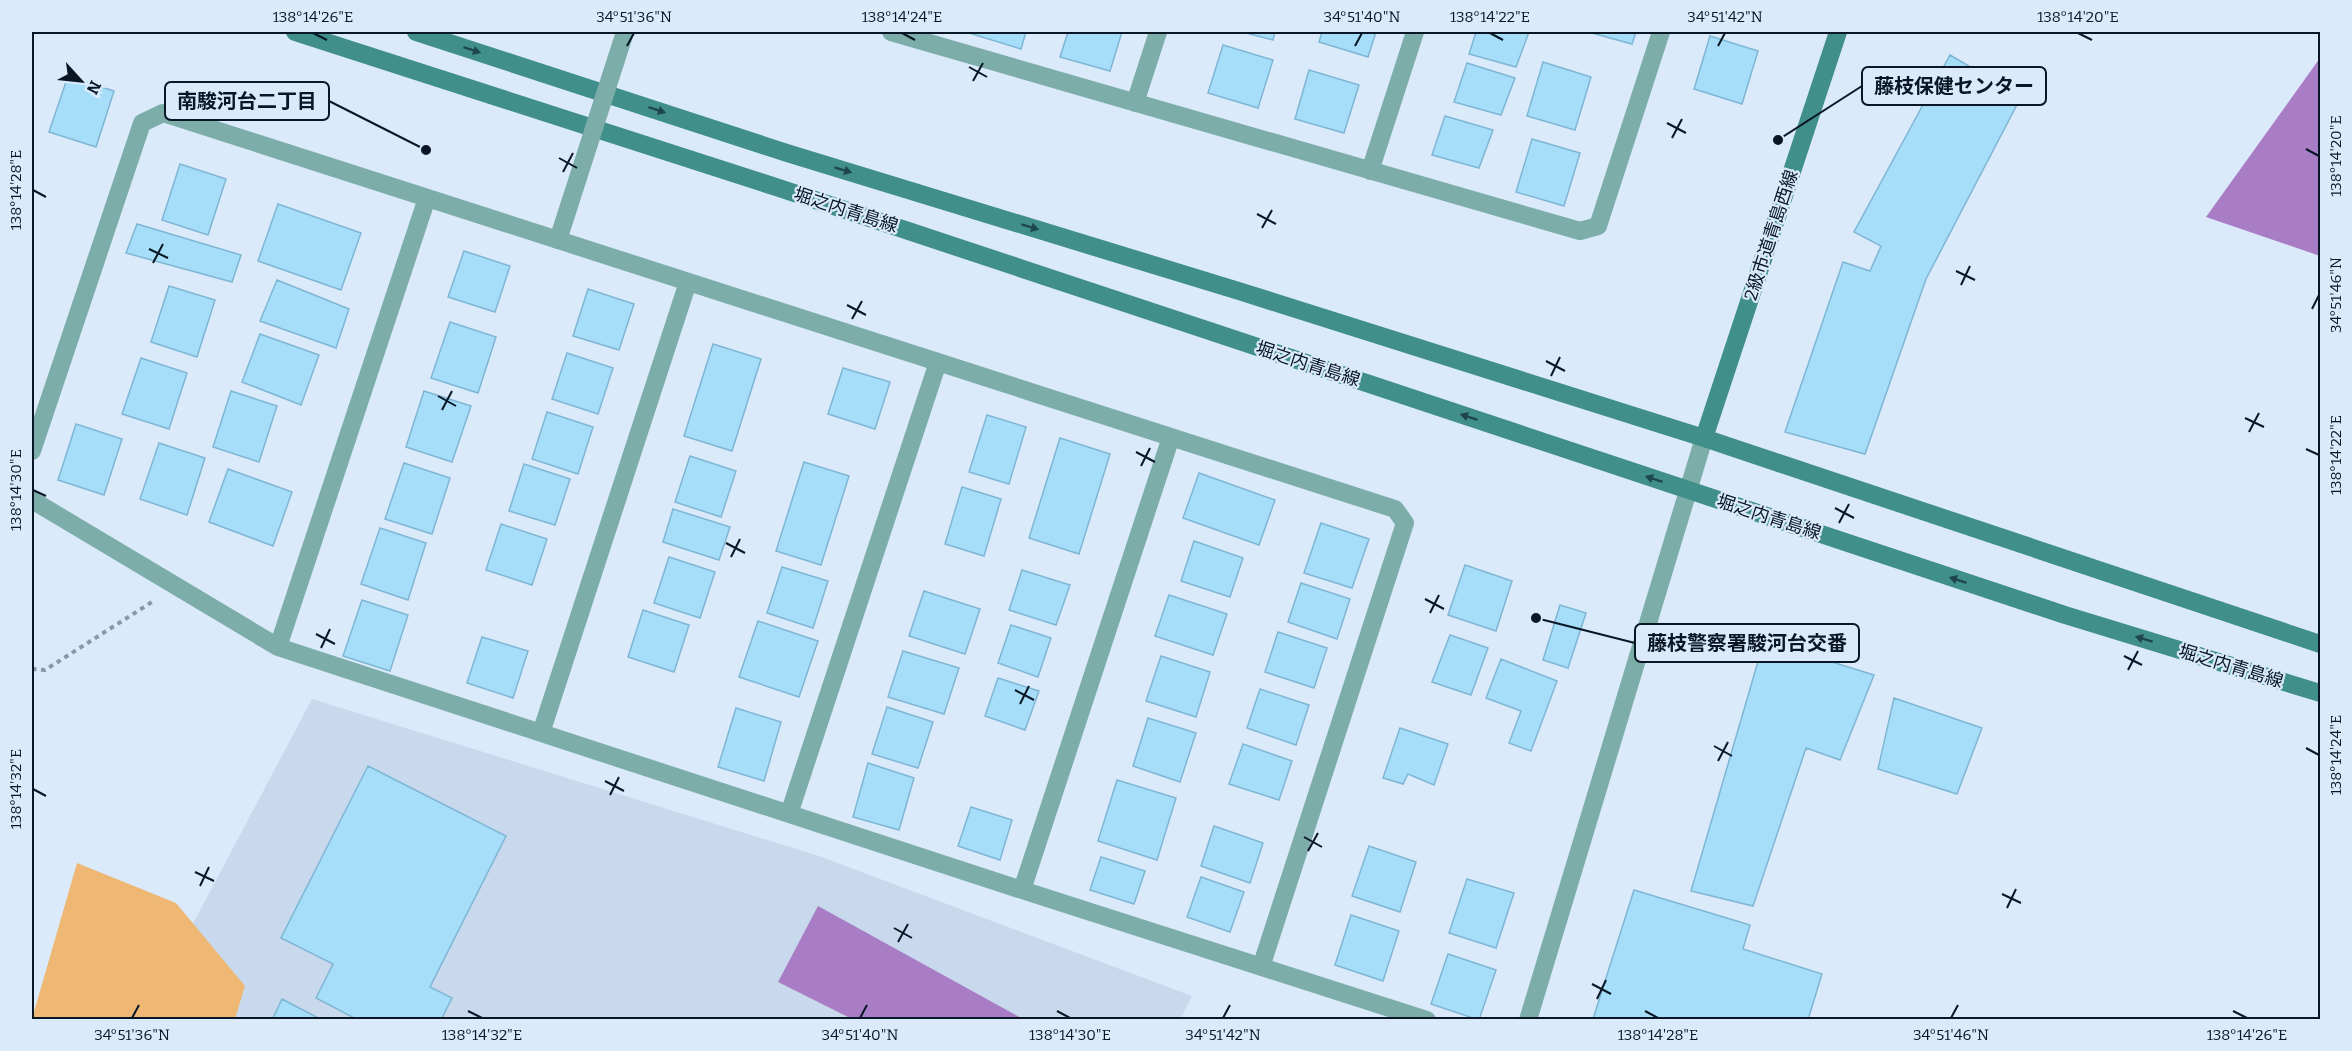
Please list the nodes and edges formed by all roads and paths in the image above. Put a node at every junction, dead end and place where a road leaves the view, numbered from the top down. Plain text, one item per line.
1 (295, 32) edge
2 (417, 32) edge
3 (626, 32) edge
4 (893, 32) edge
5 (1158, 32) edge
6 (1415, 32) edge
7 (1661, 32) edge
8 (1838, 32) edge
9 (1135, 103) junction
10 (1370, 171) junction
11 (427, 198) junction
12 (558, 240) junction
13 (688, 282) junction
14 (938, 362) junction
15 (1171, 437) junction
16 (1704, 438) junction
17 (32, 452) edge
18 (1687, 490) junction
19 (32, 500) edge
20 (152, 601) dead end
21 (2320, 644) edge
22 (278, 647) junction
23 (32, 669) edge
24 (2320, 693) edge
25 (541, 733) junction
26 (789, 814) junction
27 (1022, 890) junction
28 (1262, 967) junction
29 (1427, 1020) edge
30 (1528, 1020) edge

18 -> 1 main road, 堀之内青島線
2 -> 16 main road, 堀之内青島線
3 - 12 street, bridge
4 - 9 street
5 - 9 street
6 - 10 street
7 - 10 street
8 - 16 main road, 2級市道青島西線
9 - 10 street
11 - 12 street
11 - 17 street
11 - 22 street
12 - 13 street
13 - 14 street
13 - 25 street
14 - 15 street
14 - 26 street
15 - 27 street
15 - 28 street
16 - 18 street
16 - 21 main road, 堀之内青島線
24 -> 18 main road, 堀之内青島線
18 - 30 street
19 - 22 street
20 - 23 path
22 - 25 street
25 - 26 street
26 - 27 street
27 - 28 street
28 - 29 street

